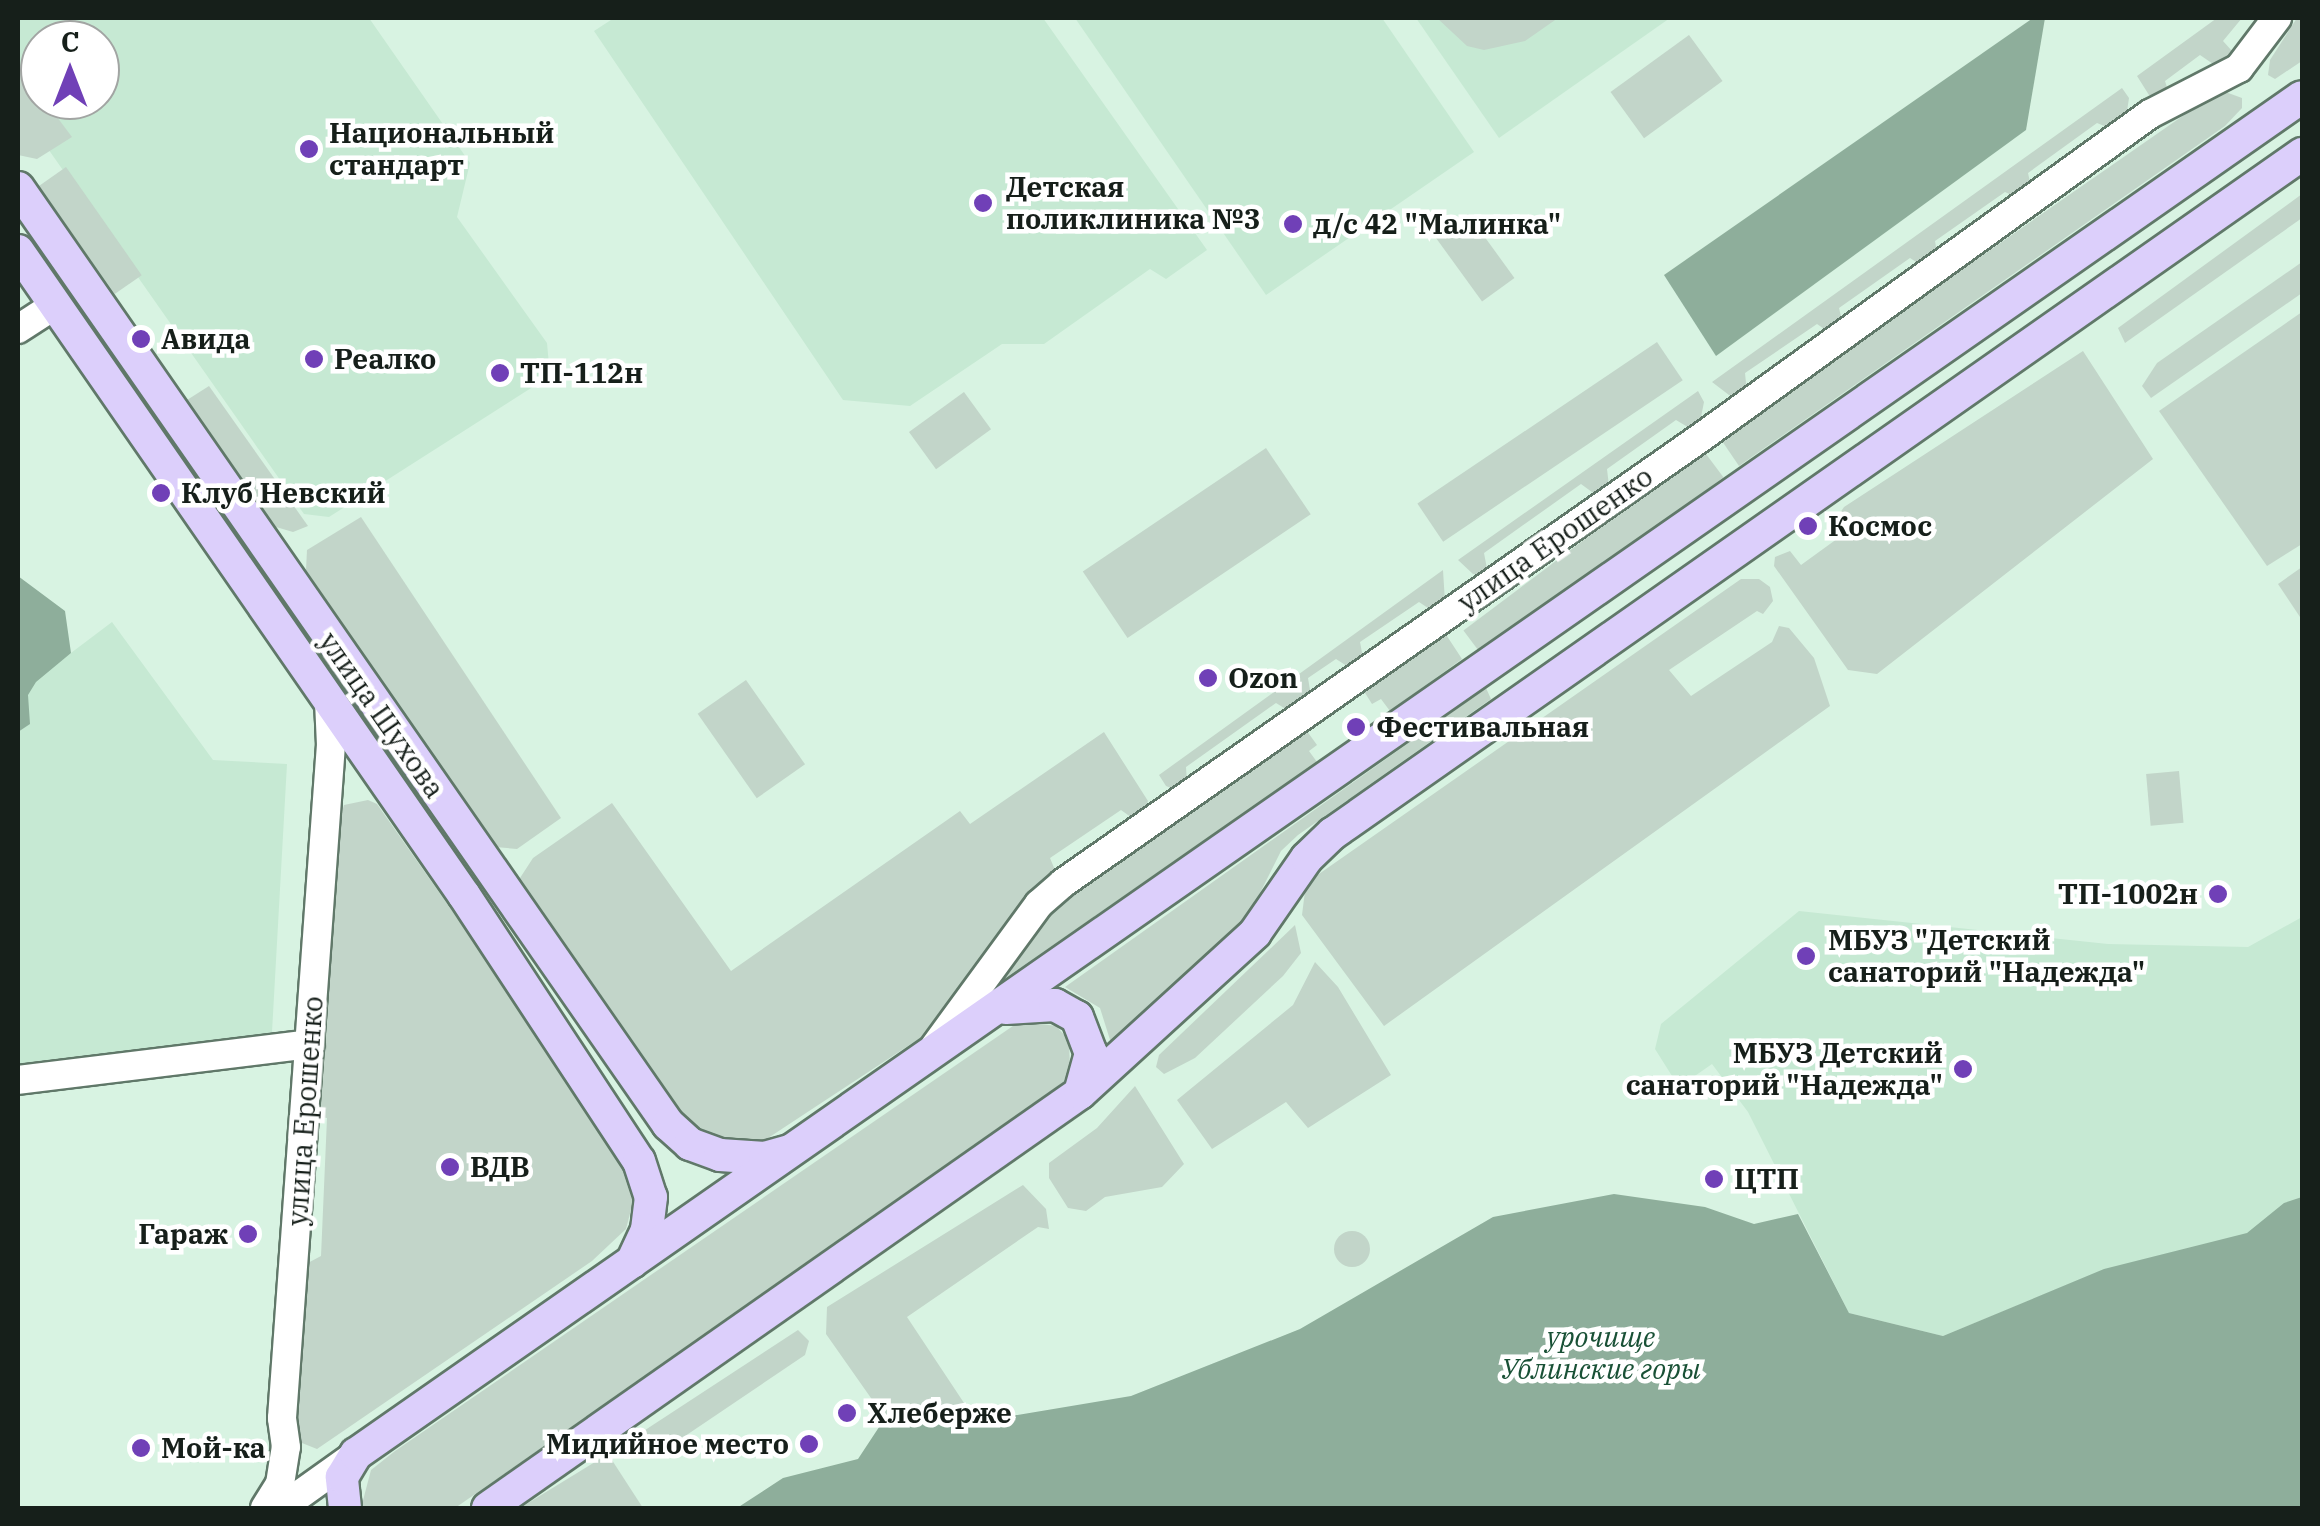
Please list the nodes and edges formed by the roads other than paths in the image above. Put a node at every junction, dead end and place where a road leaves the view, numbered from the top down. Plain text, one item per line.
1 (2277, 18) edge
2 (2302, 97) edge
3 (2302, 154) edge
4 (18, 188) edge
5 (18, 251) edge
6 (84, 286) junction
7 (55, 305) junction
8 (18, 329) edge
9 (329, 702) junction
10 (1002, 1008) junction
11 (310, 1044) junction
12 (921, 1066) junction
13 (18, 1080) edge
14 (1080, 1093) junction
15 (799, 1149) junction
16 (632, 1262) junction
17 (286, 1447) junction
18 (356, 1454) junction
19 (312, 1486) junction
20 (491, 1507) edge
21 (265, 1508) edge
22 (281, 1508) edge
23 (334, 1508) edge
24 (344, 1508) edge

1 - 12 street, улица Ерошенко
2 - 10 main road, улица Ерошенко
3 - 14 main road
4 - 6 main road, улица Шухова
5 - 7 main road, улица Шухова
6 - 7 main road
6 - 15 main road, улица Шухова
7 - 8 street
7 - 9 main road, улица Шухова
9 - 11 street, улица Ерошенко
9 - 16 main road, улица Шухова
10 - 12 main road, улица Ерошенко
10 - 14 main road
11 - 13 street
11 - 17 street, улица Ерошенко
12 - 15 main road, улица Ерошенко
14 - 20 main road
15 - 16 main road, улица Ерошенко
16 - 18 main road, улица Ерошенко
17 - 18 street
17 - 19 street
17 - 21 street
18 - 19 street, улица Ерошенко
18 - 24 main road
19 - 22 street, улица Ерошенко
19 - 23 street

